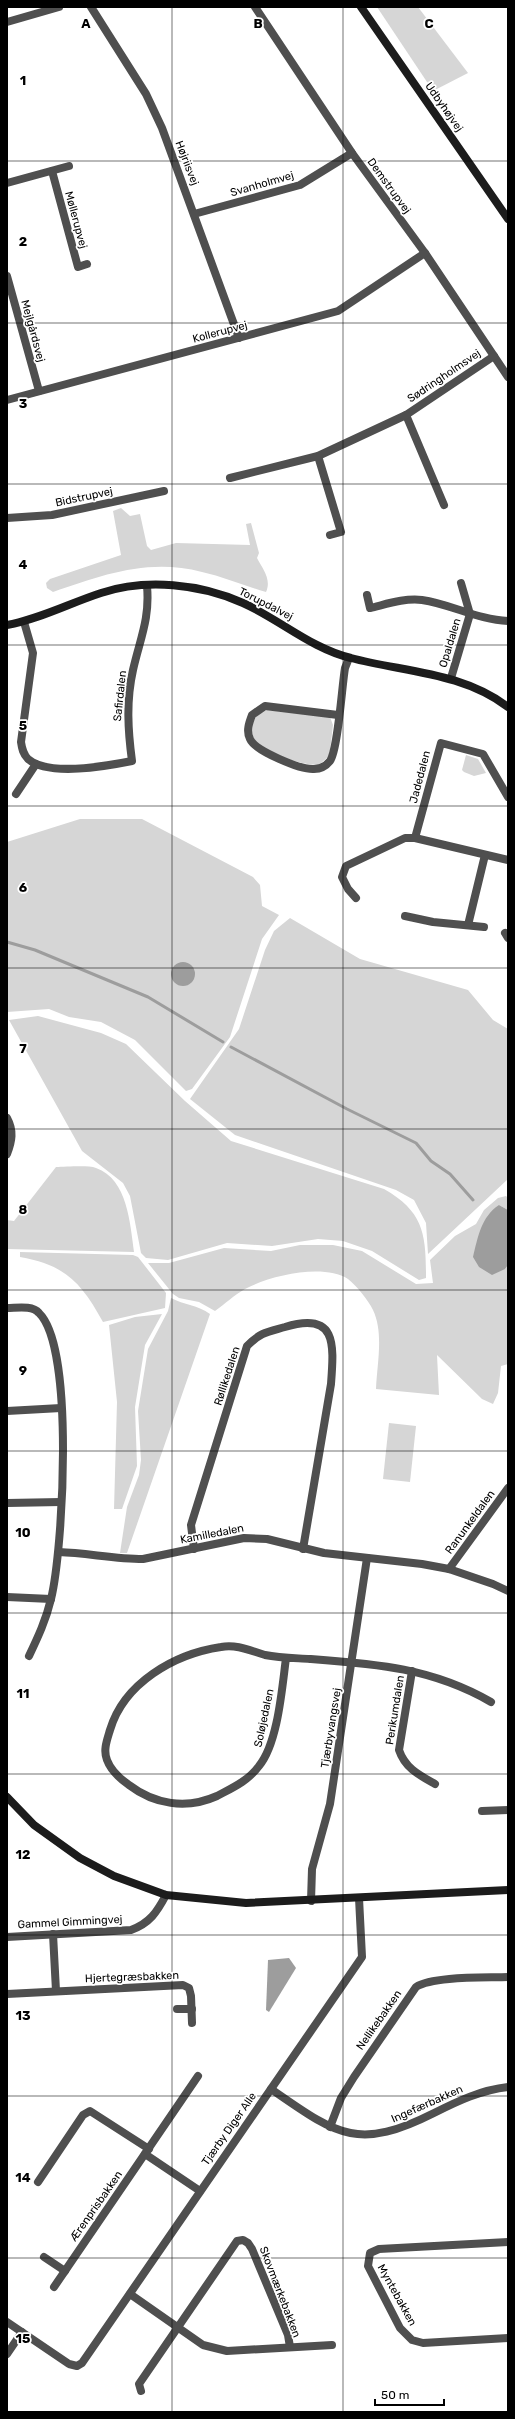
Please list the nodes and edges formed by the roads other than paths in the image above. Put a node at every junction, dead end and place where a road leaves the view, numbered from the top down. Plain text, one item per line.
1 (59, 7) edge
2 (91, 7) edge
3 (255, 7) edge
4 (362, 7) edge
5 (7, 22) edge
6 (352, 153) junction
7 (69, 166) dead end
8 (52, 170) junction
9 (7, 183) edge
10 (194, 214) junction
11 (508, 219) edge
12 (425, 253) junction
13 (86, 264) dead end
14 (7, 276) edge
15 (239, 338) junction
16 (494, 356) junction
17 (508, 377) edge
18 (38, 391) junction
19 (7, 400) edge
20 (406, 415) junction
21 (318, 456) junction
22 (230, 478) dead end
23 (164, 491) dead end
24 (444, 505) dead end
25 (7, 518) edge
26 (330, 535) dead end
27 (461, 583) dead end
28 (147, 586) junction
29 (366, 595) dead end
30 (470, 614) junction
31 (508, 621) edge
32 (24, 622) junction
33 (7, 625) edge
34 (349, 658) junction
35 (451, 678) junction
36 (508, 707) edge
37 (338, 715) junction
38 (36, 764) junction
39 (16, 794) dead end
40 (508, 797) edge
41 (415, 838) junction
42 (485, 855) junction
43 (508, 860) edge
44 (356, 898) dead end
45 (405, 916) dead end
46 (468, 925) junction
47 (484, 928) dead end
48 (7, 1118) edge
49 (7, 1154) edge
50 (7, 1308) edge
51 (61, 1408) junction
52 (7, 1411) edge
53 (508, 1488) edge
54 (7, 1502) edge
55 (61, 1502) junction
56 (194, 1549) junction
57 (303, 1549) junction
58 (59, 1552) junction
59 (367, 1558) junction
60 (449, 1569) junction
61 (508, 1591) edge
62 (7, 1597) edge
63 (51, 1599) junction
64 (29, 1656) dead end
65 (286, 1658) junction
66 (352, 1662) junction
67 (412, 1671) junction
68 (491, 1702) dead end
69 (435, 1784) dead end
70 (7, 1797) edge
71 (508, 1810) edge
72 (482, 1811) dead end
73 (508, 1890) edge
74 (166, 1895) junction
75 (359, 1898) junction
76 (311, 1901) junction
77 (53, 1934) junction
78 (7, 1937) edge
79 (508, 1977) edge
80 (56, 1991) junction
81 (7, 1994) edge
82 (177, 2009) dead end
83 (192, 2009) junction
84 (192, 2023) dead end
85 (198, 2076) dead end
86 (508, 2087) edge
87 (271, 2089) junction
88 (330, 2127) junction
89 (147, 2152) junction
90 (38, 2182) dead end
91 (200, 2191) junction
92 (508, 2242) edge
93 (44, 2257) dead end
94 (65, 2270) junction
95 (54, 2287) dead end
96 (130, 2294) junction
97 (7, 2322) edge
98 (177, 2327) junction
99 (22, 2332) junction
100 (508, 2338) edge
101 (332, 2345) dead end
102 (290, 2347) junction
103 (7, 2354) edge
104 (141, 2391) dead end

1 - 5 street
2 - 10 street, Højriisvej
3 - 6 street, Demstrupvej
4 - 11 street, Udbyhøjvej
6 - 10 street, Svanholmvej
6 - 12 street, Demstrupvej
7 - 8 street
8 - 9 street
8 - 13 street, Møllerupvej
10 - 15 street, Højriisvej
12 - 15 street, Kollerupvej
12 - 16 street, Demstrupvej
14 - 18 street, Mejlgårdsvej
15 - 18 street, Kollerupvej
16 - 17 street, Demstrupvej
16 - 20 street, Sødringholmsvej
18 - 19 street, Kollerupvej
20 - 21 street, Sødringholmsvej
20 - 24 street, Sødringholmsvej
21 - 22 street, Sødringholmsvej
21 - 26 street
23 - 25 street, Bidstrupvej
27 - 30 street, Opaldalen
28 - 32 street, Torupdalvej
28 - 34 street, Torupdalvej
28 - 38 street, Safirdalen
29 - 30 street, Opaldalen
30 - 31 street, Opaldalen
30 - 35 street, Opaldalen
32 - 33 street, Torupdalvej
32 - 38 street
34 - 35 street, Torupdalvej
34 - 37 street
35 - 36 street, Torupdalvej
37 - 37 street
38 - 39 street
40 - 41 street, Jadedalen
41 - 42 street
41 - 44 street
42 - 43 street
42 - 46 street
45 - 46 street
46 - 47 street
48 - 49 street
50 - 51 street
51 - 52 street
51 - 55 street
53 - 60 street, Ranunkeldalen
54 - 55 street
55 - 58 street
56 - 57 street, Kamilledalen
56 - 57 street, Røllikedalen
56 - 58 street, Kamilledalen
57 - 59 street, Kamilledalen
58 - 63 street
59 - 60 street, Ranunkeldalen
59 - 66 street, Tjærbyvangsvej
60 - 61 street, Ranunkeldalen
62 - 63 street
63 - 64 street
65 - 65 street, Soløjedalen
65 - 66 street, Soløjedalen
66 - 67 street, Perikumdalen
66 - 76 street, Tjærbyvangsvej
67 - 68 street, Perikumdalen
67 - 69 street, Perikumdalen
70 - 74 street
71 - 72 street
73 - 75 street
74 - 76 street
74 - 77 street, Gammel Gimmingvej
75 - 76 street
75 - 87 street, Tjærby Diger Alle
77 - 78 street, Gammel Gimmingvej
77 - 80 street
79 - 88 street, Nellikebakken
80 - 81 street, Hjertegræsbakken
80 - 83 street, Hjertegræsbakken
82 - 83 street
83 - 84 street, Hjertegræsbakken
85 - 89 street, Ærenprisbakken
86 - 88 street, Ingefærbakken
87 - 88 street, Ingefærbakken
87 - 91 street, Tjærby Diger Alle
89 - 90 street
89 - 91 street
89 - 94 street, Ærenprisbakken
91 - 96 street, Tjærby Diger Alle
92 - 100 street, Myntebakken
93 - 94 street
94 - 95 street, Ærenprisbakken
96 - 98 street, Skovmærkebakken
96 - 99 street, Tjærby Diger Alle
97 - 99 street
98 - 102 street, Skovmærkebakken
98 - 102 street, Skovmærkebakken
98 - 104 street, Skovmærkebakken
99 - 103 street
101 - 102 street, Skovmærkebakken

